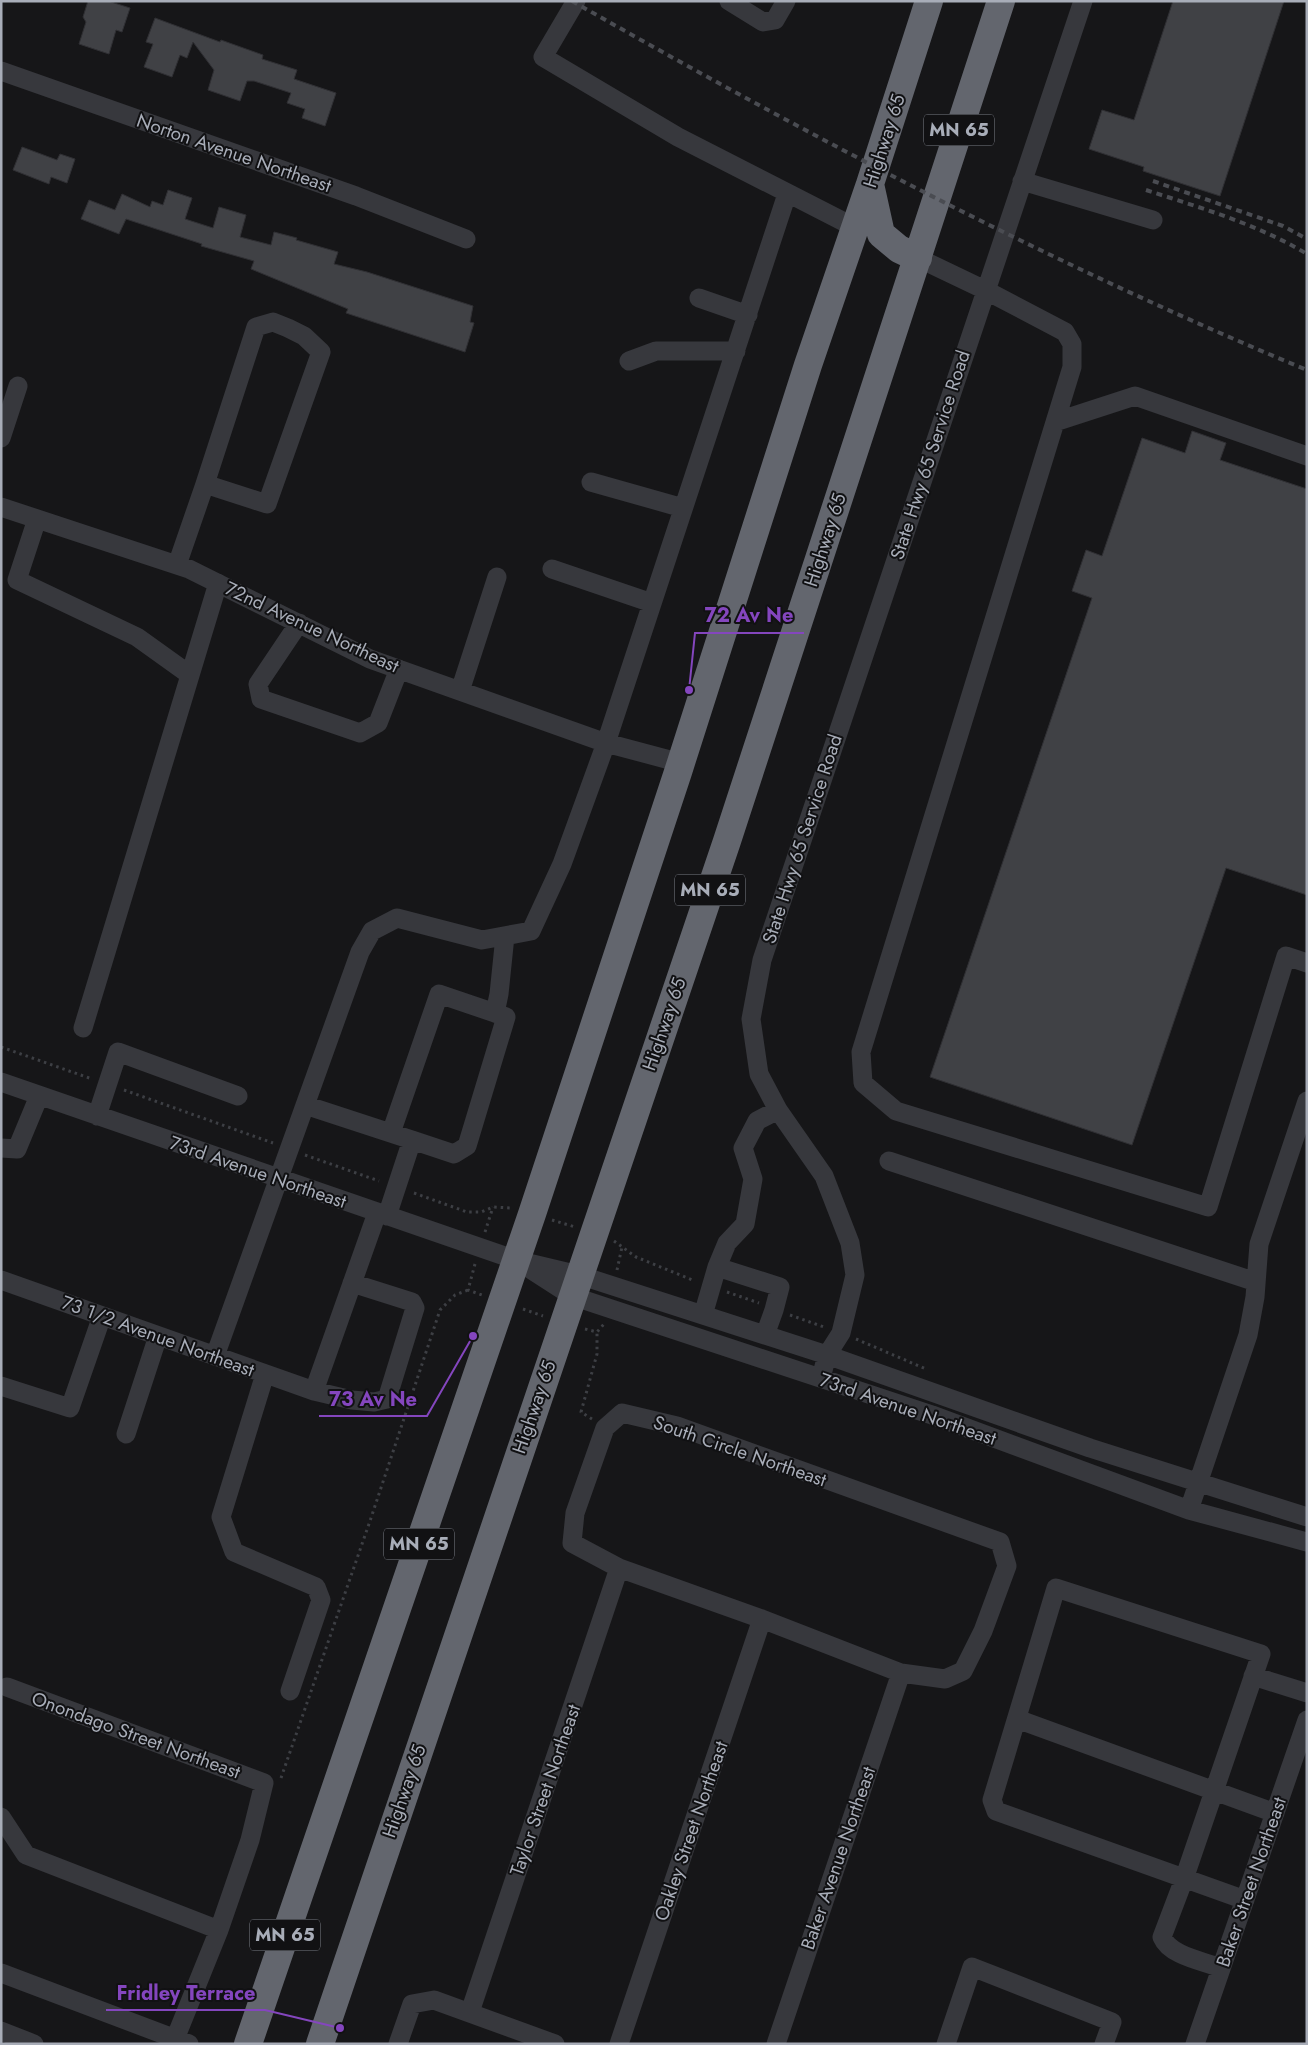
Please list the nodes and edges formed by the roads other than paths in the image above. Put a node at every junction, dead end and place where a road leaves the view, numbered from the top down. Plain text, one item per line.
1 (576, 1) edge
2 (728, 1) edge
3 (786, 1) edge
4 (929, 1) edge
5 (1001, 1) edge
6 (1083, 1) edge
7 (1, 71) edge
8 (1022, 181) junction
9 (870, 184) junction
10 (787, 194) junction
11 (1153, 220) dead end
12 (854, 227) junction
13 (466, 239) dead end
14 (918, 258) junction
15 (985, 290) junction
16 (699, 298) dead end
17 (748, 315) junction
18 (736, 351) junction
19 (629, 361) dead end
20 (18, 386) dead end
21 (1055, 422) junction
22 (1, 438) edge
23 (1307, 456) edge
24 (591, 482) dead end
25 (204, 484) junction
26 (1, 507) edge
27 (683, 508) junction
28 (37, 518) junction
29 (177, 565) junction
30 (552, 569) dead end
31 (9, 577) edge
32 (497, 577) dead end
33 (218, 583) junction
34 (652, 603) junction
35 (299, 624) junction
36 (399, 669) junction
37 (190, 675) junction
38 (460, 691) junction
39 (606, 743) junction
40 (681, 763) junction
41 (505, 936) junction
42 (1307, 963) edge
43 (495, 1013) junction
44 (83, 1028) dead end
45 (1, 1082) edge
46 (39, 1096) junction
47 (238, 1096) dead end
48 (1307, 1101) edge
49 (305, 1105) junction
50 (778, 1110) junction
51 (97, 1116) junction
52 (391, 1133) junction
53 (412, 1140) junction
54 (1, 1148) edge
55 (889, 1160) dead end
56 (278, 1180) junction
57 (382, 1214) junction
58 (516, 1260) junction
59 (717, 1267) junction
60 (1, 1280) edge
61 (1256, 1282) junction
62 (352, 1284) junction
63 (575, 1286) junction
64 (703, 1315) junction
65 (102, 1316) junction
66 (765, 1335) junction
67 (158, 1336) junction
68 (827, 1355) junction
69 (214, 1356) junction
70 (265, 1374) junction
71 (821, 1378) junction
72 (1, 1386) edge
73 (314, 1391) junction
74 (126, 1434) dead end
75 (1198, 1482) junction
76 (1189, 1510) junction
77 (1307, 1517) edge
78 (1307, 1542) edge
79 (619, 1568) junction
80 (762, 1619) junction
81 (901, 1673) junction
82 (1253, 1676) junction
83 (7, 1687) dead end
84 (290, 1691) dead end
85 (1307, 1693) edge
86 (1017, 1719) junction
87 (1307, 1720) edge
88 (1215, 1791) junction
89 (1275, 1813) junction
90 (1, 1816) edge
91 (1184, 1879) junction
92 (1245, 1900) junction
93 (218, 1930) junction
94 (1221, 1968) junction
95 (1, 1974) edge
96 (470, 2012) junction
97 (1, 2031) edge
98 (179, 2042) edge
99 (34, 2044) edge
100 (248, 2044) edge
101 (320, 2044) edge
102 (398, 2044) edge
103 (555, 2044) edge
104 (619, 2044) edge
105 (776, 2044) edge
106 (946, 2044) edge
107 (1104, 2044) edge
108 (1195, 2044) edge

1 - 10 street
2 - 3 street
4 - 9 highway, Highway 65 / MN 65
5 - 14 highway, Highway 65 / MN 65
6 - 8 street, State Hwy 65 Service Road
7 - 13 street, Norton Avenue Northeast
8 - 11 street
8 - 15 street, State Hwy 65 Service Road
9 - 12 highway, Highway 65 / MN 65
9 - 14 highway
10 - 12 street
10 - 17 street
12 - 40 highway, Highway 65 / MN 65
14 - 15 street
14 - 63 highway, Highway 65 / MN 65
15 - 21 street
15 - 50 street, State Hwy 65 Service Road
16 - 17 street
17 - 18 street
18 - 19 street
18 - 27 street
20 - 22 street
21 - 23 street
21 - 42 street
24 - 27 street
25 - 25 street
25 - 29 street
26 - 28 street, 72nd Avenue Northeast
27 - 34 street
28 - 29 street, 72nd Avenue Northeast
28 - 31 street
29 - 33 street, 72nd Avenue Northeast
30 - 34 street
31 - 37 street
32 - 38 street
33 - 35 street, 72nd Avenue Northeast
33 - 37 street
34 - 39 street
35 - 36 street, 72nd Avenue Northeast
35 - 36 street
36 - 38 street, 72nd Avenue Northeast
37 - 44 street
38 - 39 street, 72nd Avenue Northeast
39 - 40 street, 72nd Avenue Northeast
39 - 41 street
40 - 58 highway, Highway 65 / MN 65
41 - 43 street
41 - 49 street
43 - 52 street
43 - 53 street
45 - 46 street, 73rd Avenue Northeast
46 - 51 street, 73rd Avenue Northeast
46 - 54 street
47 - 51 street
48 - 61 street
49 - 52 street
49 - 56 street
50 - 59 street
50 - 68 street, State Hwy 65 Service Road
51 - 56 street, 73rd Avenue Northeast
52 - 53 street
53 - 57 street
55 - 61 street
56 - 57 street, 73rd Avenue Northeast
56 - 69 street
57 - 58 street, 73rd Avenue Northeast
57 - 62 street
58 - 63 street, 73rd Avenue Northeast
58 - 100 highway, Highway 65 / MN 65
59 - 64 street
59 - 66 street
60 - 65 street, 73 1/2 Avenue Northeast
61 - 75 street
62 - 73 street
62 - 73 street, 73 1/2 Avenue Northeast
63 - 64 street, 73rd Avenue Northeast
63 - 71 street, 73rd Avenue Northeast
63 - 101 highway, Highway 65 / MN 65
64 - 66 street, 73rd Avenue Northeast
65 - 67 street, 73 1/2 Avenue Northeast
65 - 72 street
66 - 68 street, 73rd Avenue Northeast
67 - 69 street, 73 1/2 Avenue Northeast
67 - 74 street
68 - 71 street, State Hwy 65 Service Road
68 - 75 street, 73rd Avenue Northeast
69 - 70 street, 73 1/2 Avenue Northeast
70 - 73 street, 73 1/2 Avenue Northeast
70 - 84 street
71 - 76 street, 73rd Avenue Northeast
75 - 76 street
75 - 77 street, 73rd Avenue Northeast
76 - 78 street, 73rd Avenue Northeast
79 - 80 street, South Circle Northeast
79 - 81 street, South Circle Northeast
79 - 96 street, Taylor Street Northeast
80 - 81 street, South Circle Northeast
80 - 104 street, Oakley Street Northeast
81 - 105 street, Baker Avenue Northeast
82 - 85 street
82 - 86 street
82 - 88 street
83 - 93 street, Onondago Street Northeast
86 - 88 street
86 - 91 street
87 - 89 street, Baker Street Northeast
88 - 89 street
88 - 91 street
89 - 92 street, Baker Street Northeast
90 - 93 street
91 - 92 street
91 - 94 street
92 - 94 street, Baker Street Northeast
93 - 98 street
94 - 108 street, Baker Street Northeast
95 - 98 street
96 - 102 street
96 - 103 street
97 - 99 street
106 - 107 street

